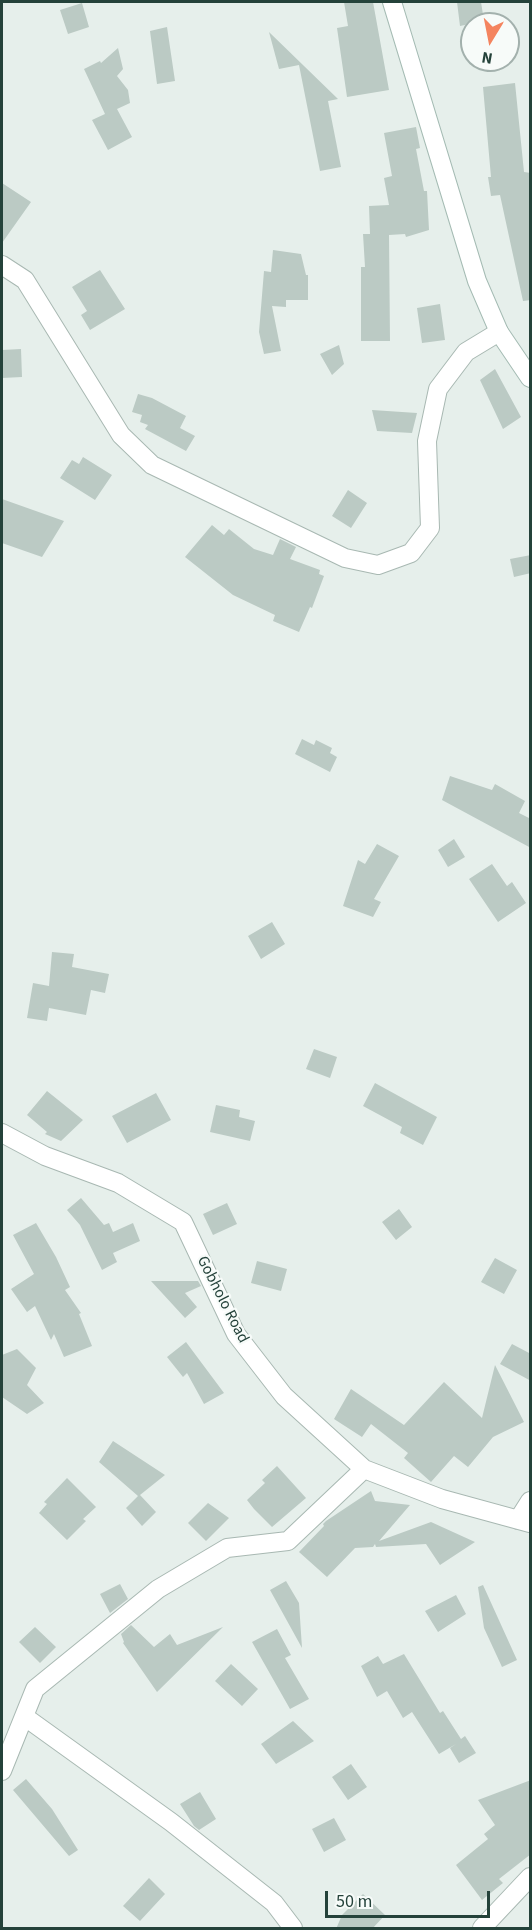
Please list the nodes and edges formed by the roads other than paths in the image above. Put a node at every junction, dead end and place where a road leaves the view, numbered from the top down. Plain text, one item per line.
1 (392, 2) edge
2 (2, 265) edge
3 (499, 332) junction
4 (531, 378) edge
5 (2, 1133) edge
6 (364, 1469) junction
7 (531, 1501) edge
8 (524, 1521) edge
9 (25, 1717) junction
10 (2, 1771) edge
11 (531, 1877) edge
12 (293, 1929) edge
13 (482, 1929) edge

1 - 3 street
2 - 3 street
3 - 4 street
5 - 6 street, Gobholo Road
6 - 8 street, Gobholo Road
6 - 9 street
7 - 8 street
9 - 10 street
9 - 12 street
11 - 13 street

